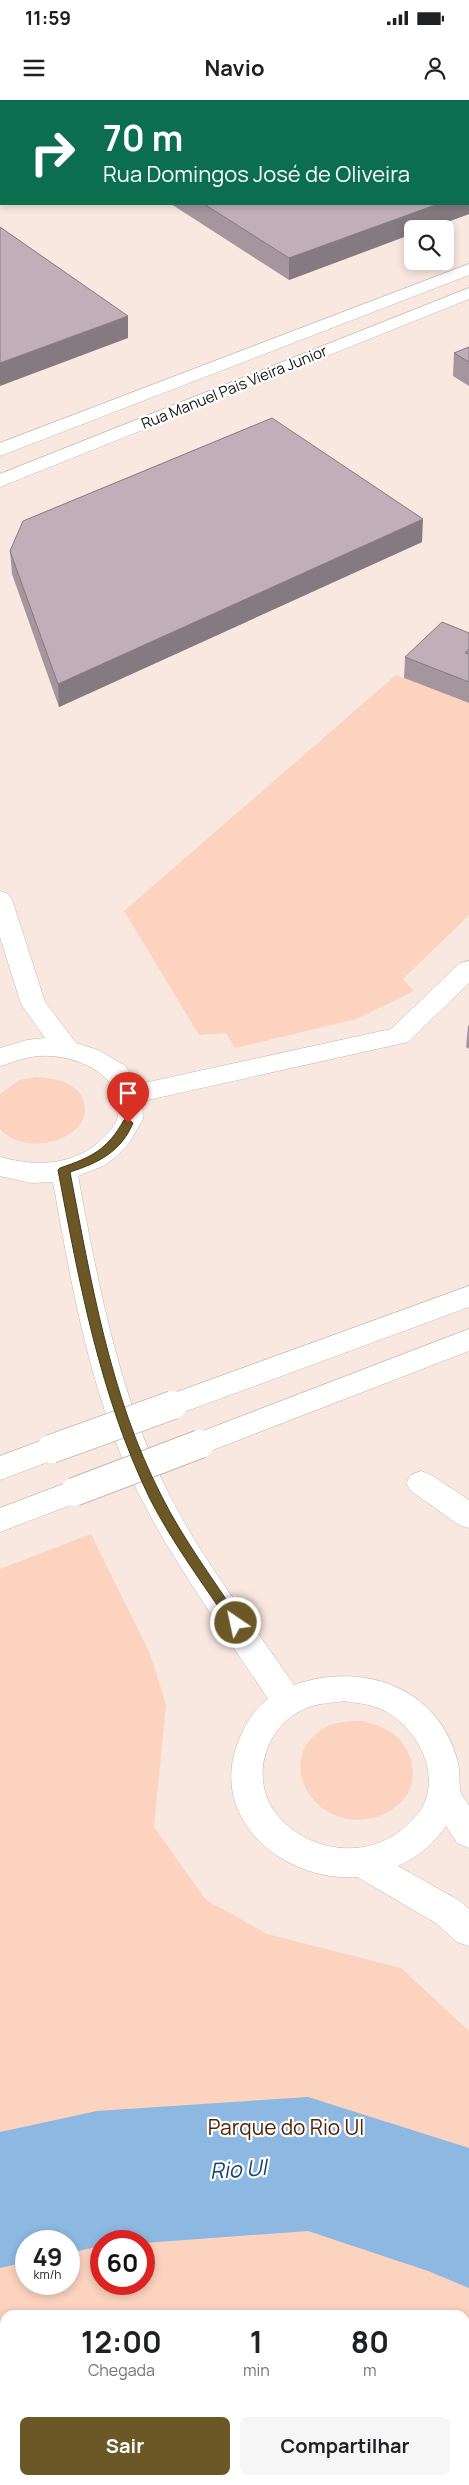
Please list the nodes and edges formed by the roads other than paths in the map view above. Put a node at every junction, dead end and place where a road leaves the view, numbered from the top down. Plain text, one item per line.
1 (469, 269) edge
2 (469, 293) edge
3 (0, 450) edge
4 (0, 481) edge
5 (0, 899) edge
6 (469, 969) edge
7 (66, 1048) junction
8 (0, 1057) edge
9 (130, 1095) junction
10 (0, 1166) edge
11 (64, 1170) junction
12 (469, 1296) edge
13 (469, 1340) edge
14 (0, 1468) edge
15 (421, 1483) dead end
16 (469, 1516) edge
17 (0, 1520) edge
18 (288, 1702) junction
19 (444, 1795) junction
20 (469, 1833) edge
21 (362, 1863) junction
22 (469, 1931) edge

1 - 3 main road, Rua Manuel Pais Vieira Junior
2 - 4 main road, Rua Manuel Pais Vieira Junior
5 - 7 main road
6 - 9 main road
7 - 8 main road
7 - 9 main road
9 - 11 main road
10 - 11 main road
11 - 18 main road
12 - 14 main road, bridge
13 - 17 main road, bridge
15 - 16 main road
18 - 19 main road
18 - 21 main road
19 - 20 main road
19 - 21 main road
21 - 22 main road

